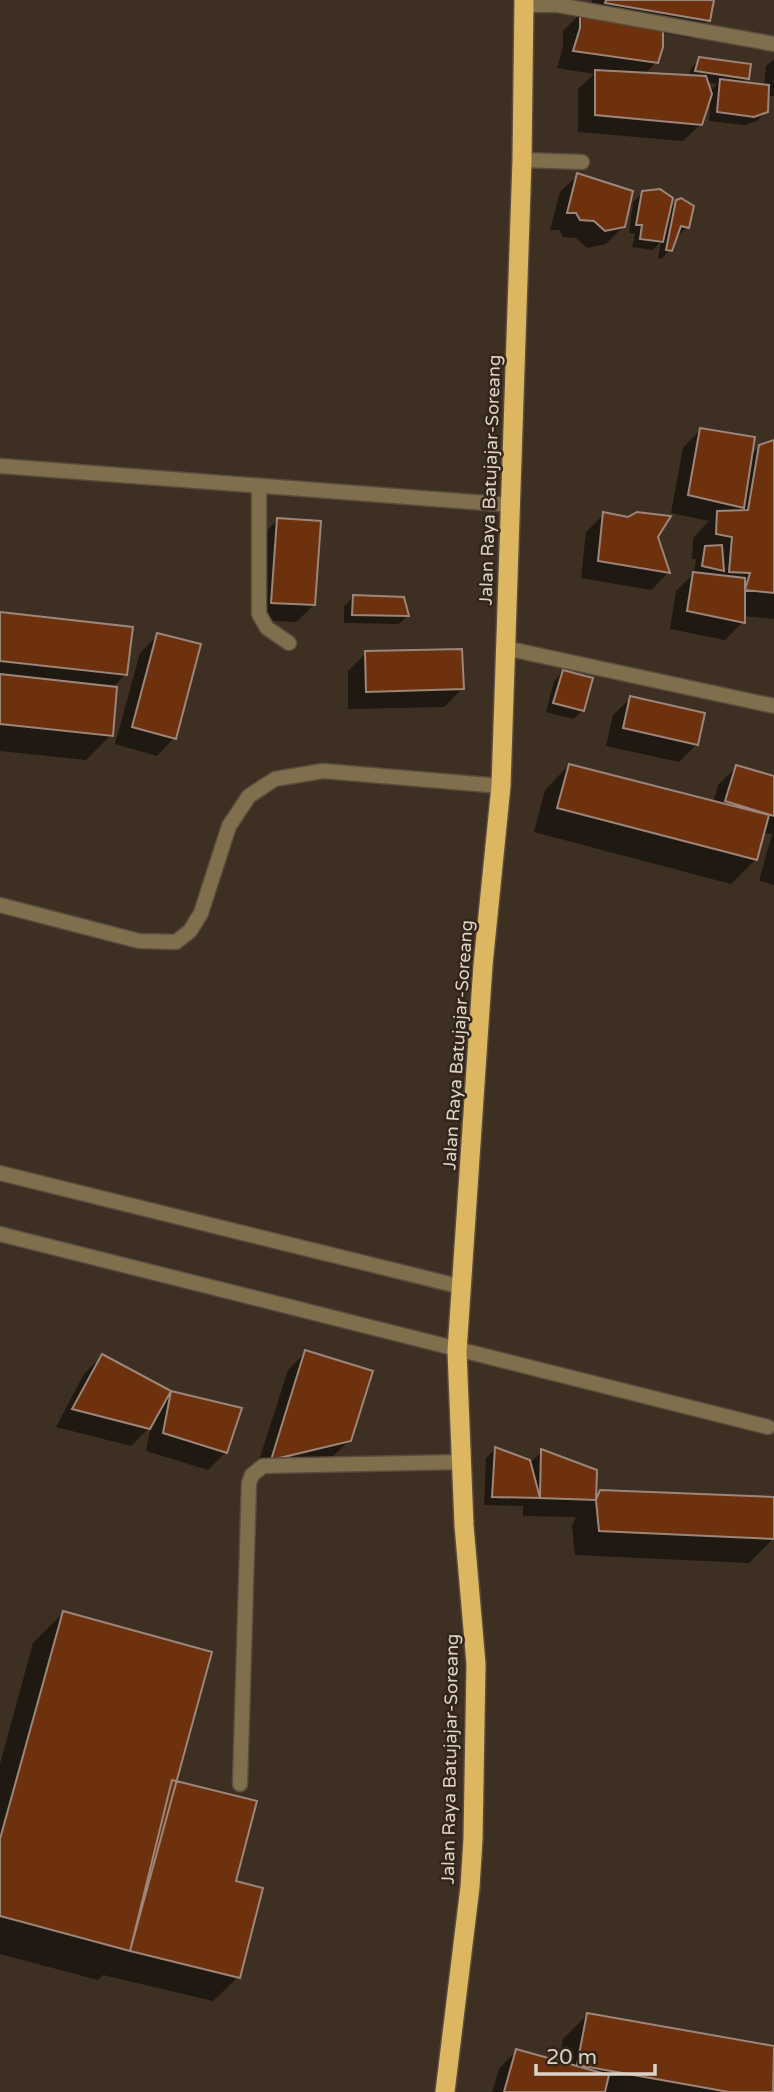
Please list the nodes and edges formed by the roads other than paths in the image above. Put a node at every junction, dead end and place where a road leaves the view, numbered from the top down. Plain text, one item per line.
1 (524, 2) edge
2 (774, 44) edge
3 (522, 160) junction
4 (582, 162) dead end
5 (0, 466) edge
6 (259, 486) junction
7 (512, 505) junction
8 (289, 643) dead end
9 (505, 648) junction
10 (774, 706) edge
11 (501, 786) junction
12 (0, 905) edge
13 (0, 1173) edge
14 (0, 1234) edge
15 (462, 1287) junction
16 (457, 1351) junction
17 (768, 1427) dead end
18 (461, 1462) junction
19 (240, 1784) dead end
20 (445, 2092) edge

1 - 2 street
1 - 3 highway, Jalan Raya Batujajar-Soreang
3 - 4 street
3 - 7 highway, Jalan Raya Batujajar-Soreang
5 - 6 street
6 - 7 street
6 - 8 street
7 - 9 highway, Jalan Raya Batujajar-Soreang
9 - 10 street
9 - 11 highway, Jalan Raya Batujajar-Soreang
11 - 12 street
11 - 15 highway, Jalan Raya Batujajar-Soreang
13 - 15 street
14 - 16 street
15 - 16 highway, Jalan Raya Batujajar-Soreang
16 - 17 street
16 - 18 highway, Jalan Raya Batujajar-Soreang
18 - 19 street
18 - 20 highway, Jalan Raya Batujajar-Soreang

